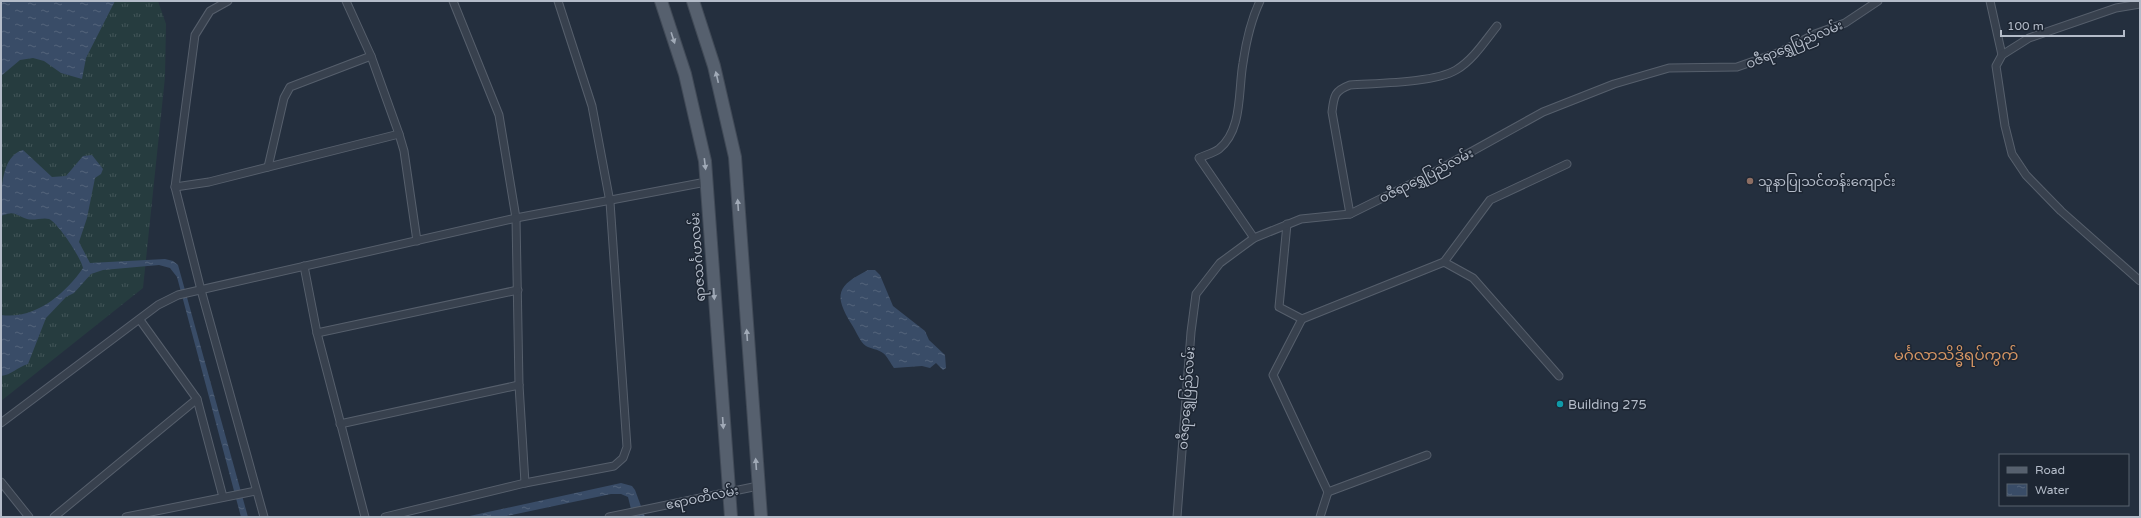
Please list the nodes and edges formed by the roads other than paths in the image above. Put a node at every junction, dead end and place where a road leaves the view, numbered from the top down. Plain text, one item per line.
1 (228, 1) edge
2 (346, 1) edge
3 (453, 1) edge
4 (558, 1) edge
5 (661, 1) edge
6 (693, 1) edge
7 (1260, 1) edge
8 (1878, 1) edge
9 (1990, 1) edge
10 (2140, 4) edge
11 (1497, 26) dead end
12 (2002, 55) junction
13 (371, 56) junction
14 (399, 134) junction
15 (1567, 164) dead end
16 (268, 167) junction
17 (706, 182) junction
18 (175, 187) junction
19 (610, 202) junction
20 (1350, 214) junction
21 (516, 218) junction
22 (1287, 224) junction
23 (1254, 238) junction
24 (417, 241) junction
25 (1444, 262) junction
26 (304, 266) junction
27 (2140, 281) edge
28 (201, 290) junction
29 (518, 290) junction
30 (1302, 319) junction
31 (140, 320) junction
32 (317, 333) junction
33 (1559, 376) dead end
34 (519, 384) junction
35 (197, 398) junction
36 (1, 423) edge
37 (340, 424) junction
38 (1427, 455) dead end
39 (1, 482) edge
40 (526, 483) junction
41 (758, 486) junction
42 (256, 491) junction
43 (728, 491) junction
44 (1328, 492) junction
45 (223, 497) junction
46 (29, 517) edge
47 (54, 517) edge
48 (126, 517) edge
49 (264, 517) edge
50 (365, 517) edge
51 (385, 517) edge
52 (609, 517) edge
53 (731, 517) edge
54 (761, 517) edge
55 (1177, 517) edge
56 (1320, 517) edge

1 - 18 street
2 - 13 street
3 - 21 street
4 - 19 street
5 -> 17 main road, ရာဇသင်္ဂဟလမ်း
41 -> 6 main road
7 - 23 street
8 - 20 street, ဝဇီရာရွှေပြည်လမ်း
9 - 12 street
10 - 12 street
11 - 20 street
12 - 27 street
13 - 14 street
13 - 16 street
14 - 16 street
14 - 24 street
15 - 25 street
16 - 18 street
17 - 19 street
17 -> 43 main road, ရာဇသင်္ဂဟလမ်း
18 - 28 street
19 - 21 street
19 - 40 street
20 - 22 street, ဝဇီရာရွှေပြည်လမ်း
21 - 24 street
21 - 29 street
22 - 23 street, ဝဇီရာရွှေပြည်လမ်း
22 - 30 street
23 - 55 street, ဝဇီရာရွှေပြည်လမ်း
24 - 26 street
25 - 30 street
25 - 33 street
26 - 28 street
26 - 32 street
28 - 31 street
28 - 42 street
29 - 32 street
29 - 34 street
30 - 44 street
31 - 35 street
31 - 36 street
32 - 37 street
34 - 37 street
34 - 40 street
35 - 45 street
35 - 47 street
37 - 50 street
38 - 44 street
39 - 46 street
40 - 51 street
41 - 43 street, ဧရာဝတီလမ်း
41 - 54 main road
42 - 45 street
42 - 49 street
43 - 52 street, ဧရာဝတီလမ်း
43 - 53 main road, ရာဇသင်္ဂဟလမ်း
44 - 56 street
45 - 48 street

